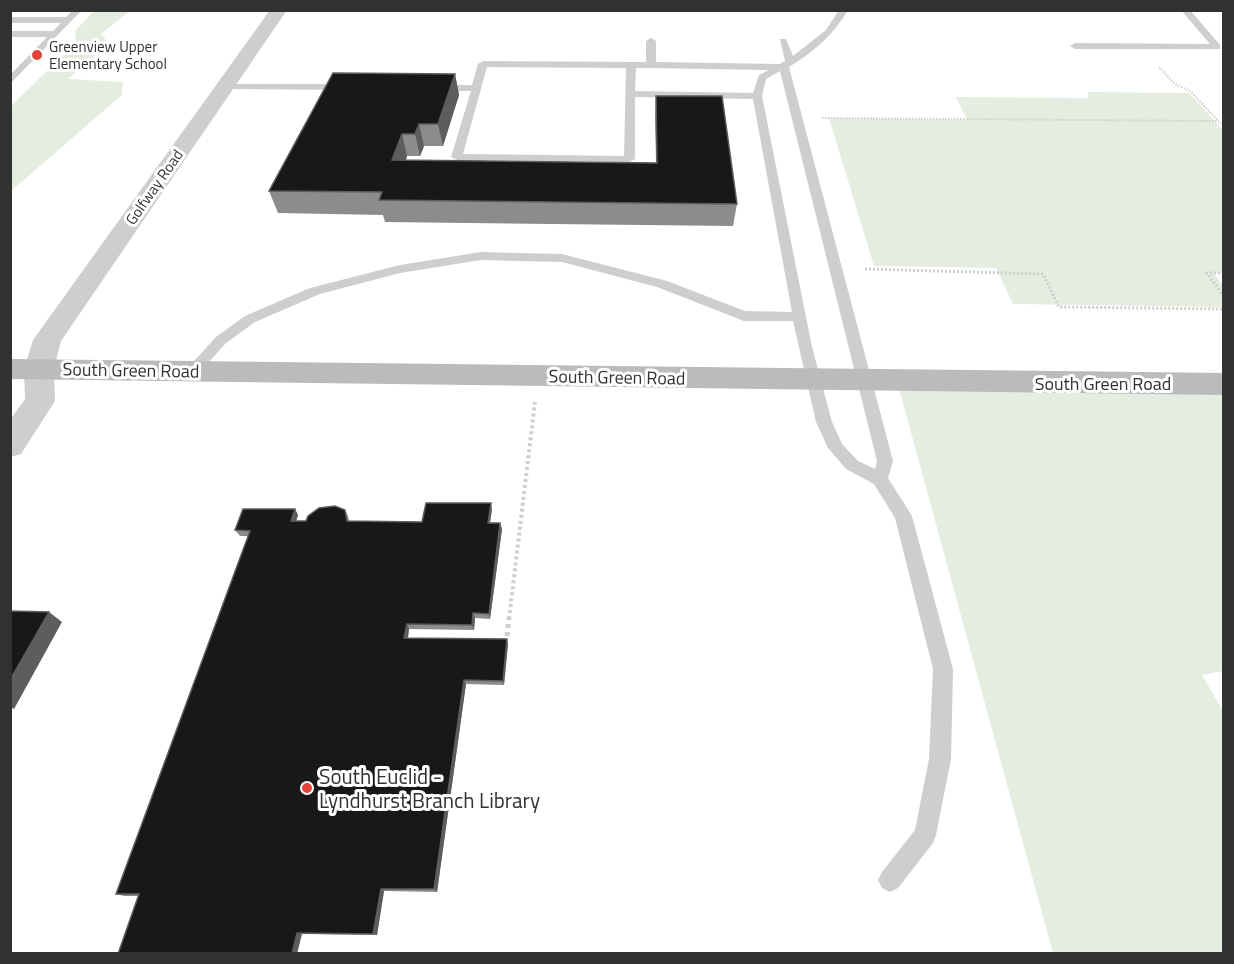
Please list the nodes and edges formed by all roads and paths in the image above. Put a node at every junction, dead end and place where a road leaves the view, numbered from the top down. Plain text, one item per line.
1 (78, 10) edge
2 (279, 10) edge
3 (844, 10) edge
4 (1185, 10) edge
5 (10, 20) edge
6 (69, 20) junction
7 (56, 33) junction
8 (10, 34) edge
9 (651, 41) dead end
10 (783, 41) dead end
11 (1075, 46) dead end
12 (1141, 47) junction
13 (787, 64) junction
14 (631, 65) junction
15 (651, 65) junction
16 (10, 81) edge
17 (226, 86) junction
18 (360, 87) edge
19 (418, 88) edge
20 (476, 88) junction
21 (630, 94) junction
22 (757, 96) junction
23 (821, 118) dead end
24 (1217, 121) junction
25 (1224, 127) edge
26 (865, 269) dead end
27 (1224, 273) edge
28 (1224, 297) edge
29 (1224, 309) edge
30 (800, 317) junction
31 (25, 369) edge
32 (192, 371) junction
33 (813, 380) junction
34 (862, 381) junction
35 (1224, 384) edge
36 (535, 401) dead end
37 (10, 445) edge
38 (880, 478) junction
39 (507, 636) edge
40 (890, 880) dead end

1 - 6 lane
2 - 17 street, Golfway Road
3 - 13 lane
4 - 12 lane
5 - 6 lane
6 - 7 lane
7 - 8 lane
7 - 16 lane
9 - 15 lane
10 - 13 lane
11 - 12 lane
12 - 24 path
13 - 15 lane
13 - 22 lane
13 - 34 lane
14 - 15 lane
14 - 20 lane
14 - 21 lane
17 - 18 lane
17 - 31 street, Golfway Road
19 - 20 lane
20 - 21 lane
21 - 22 lane
22 - 30 lane
23 - 24 path
24 - 25 path
26 - 29 path
27 - 28 path
30 - 32 lane
30 - 33 lane
31 - 32 main road, South Green Road
31 - 37 street, Golfway Road
32 - 33 main road, South Green Road
33 - 34 main road, South Green Road
33 - 38 lane
34 - 35 main road, South Green Road
34 - 38 lane
36 - 39 path
38 - 40 lane

